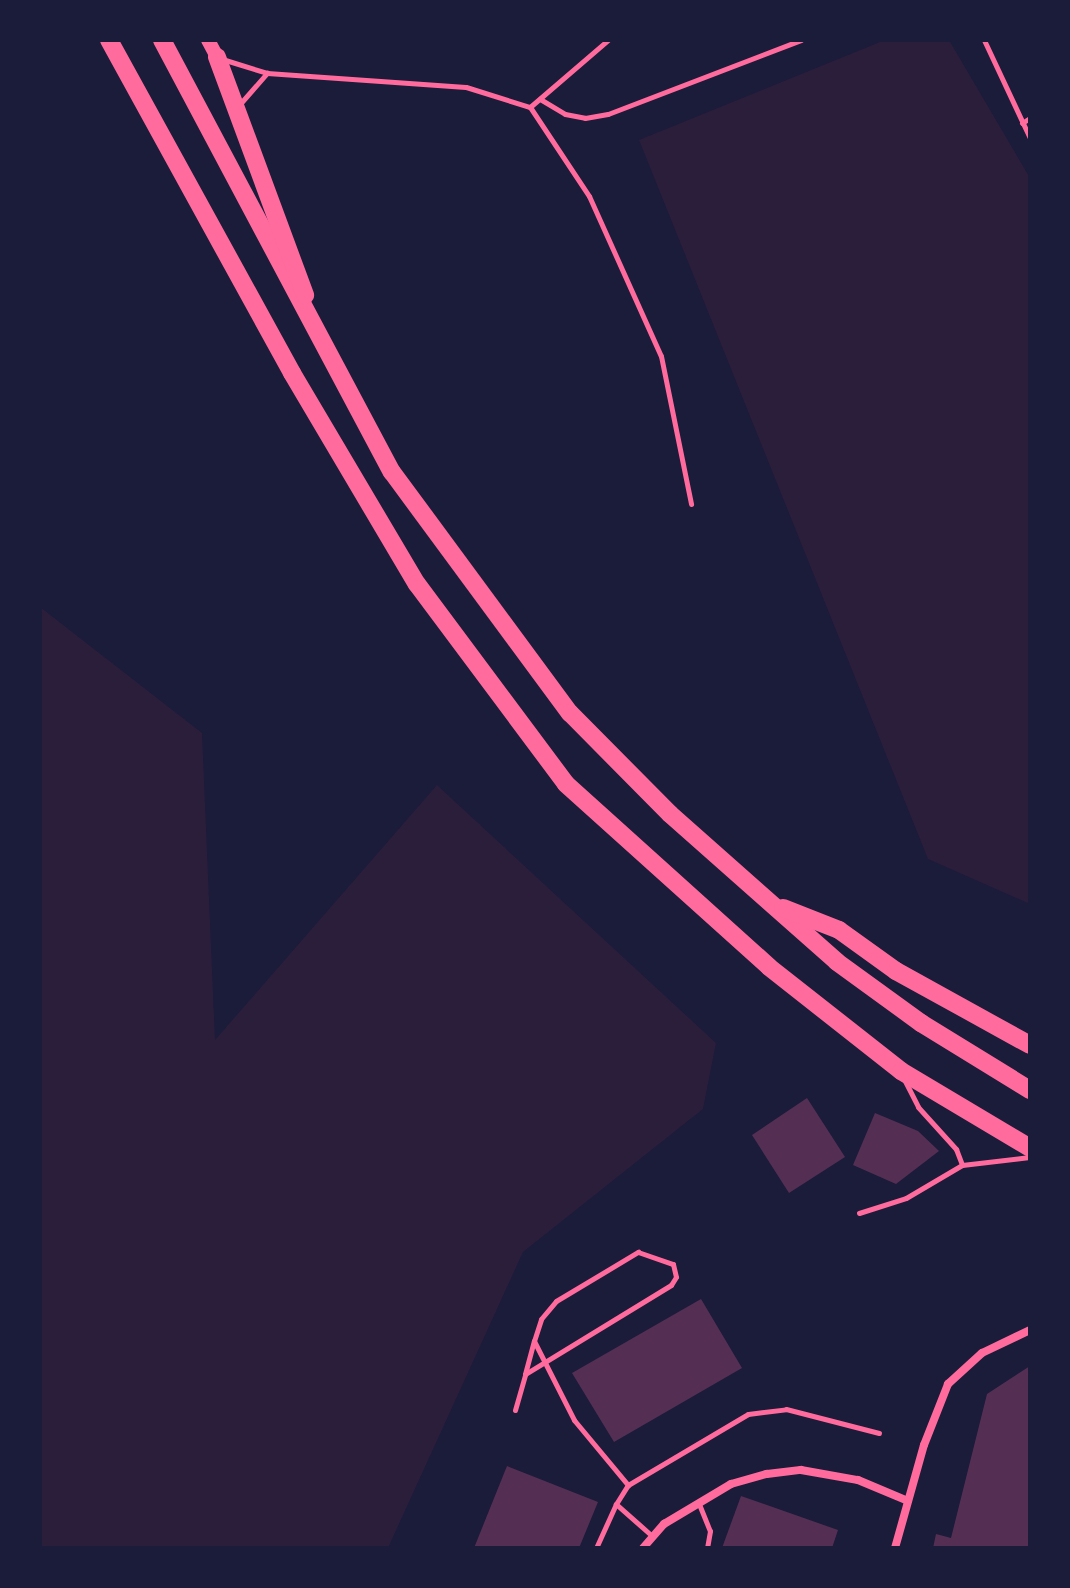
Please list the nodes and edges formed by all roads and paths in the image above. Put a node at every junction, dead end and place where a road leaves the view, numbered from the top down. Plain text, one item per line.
1 (109, 40) edge
2 (162, 40) edge
3 (208, 40) edge
4 (608, 40) edge
5 (801, 40) edge
6 (984, 40) edge
7 (217, 57) junction
8 (267, 73) junction
9 (540, 99) junction
10 (237, 107) junction
11 (530, 107) junction
12 (1030, 118) edge
13 (1022, 123) junction
14 (1030, 138) edge
15 (319, 341) junction
16 (691, 504) dead end
17 (769, 903) junction
18 (1030, 1045) edge
19 (901, 1071) junction
20 (1030, 1090) edge
21 (1030, 1148) edge
22 (1030, 1157) edge
23 (962, 1165) junction
24 (859, 1213) dead end
25 (1030, 1330) edge
26 (534, 1341) junction
27 (544, 1361) junction
28 (525, 1374) junction
29 (515, 1410) dead end
30 (879, 1433) dead end
31 (628, 1485) junction
32 (908, 1501) junction
33 (616, 1504) junction
34 (699, 1504) junction
35 (651, 1535) junction
36 (596, 1548) edge
37 (643, 1548) edge
38 (707, 1548) edge
39 (895, 1548) edge

1 - 19 highway
2 - 15 highway
3 - 7 main road
4 - 9 lane
5 - 9 lane
6 - 13 lane
7 - 8 lane
7 - 10 highway
8 - 10 lane
8 - 11 lane
9 - 11 lane
10 - 15 highway
11 - 16 lane
12 - 13 lane
13 - 14 lane
15 - 17 highway
17 - 18 highway
17 - 20 highway
19 - 21 highway
19 - 23 lane
22 - 23 lane
23 - 24 lane
25 - 32 street
26 - 27 lane
26 - 27 lane
26 - 28 lane
27 - 28 lane
27 - 31 lane
28 - 29 lane
30 - 31 lane
31 - 33 lane
32 - 34 street
32 - 39 street
33 - 35 lane
33 - 36 lane
34 - 35 street
34 - 38 lane
35 - 37 street

